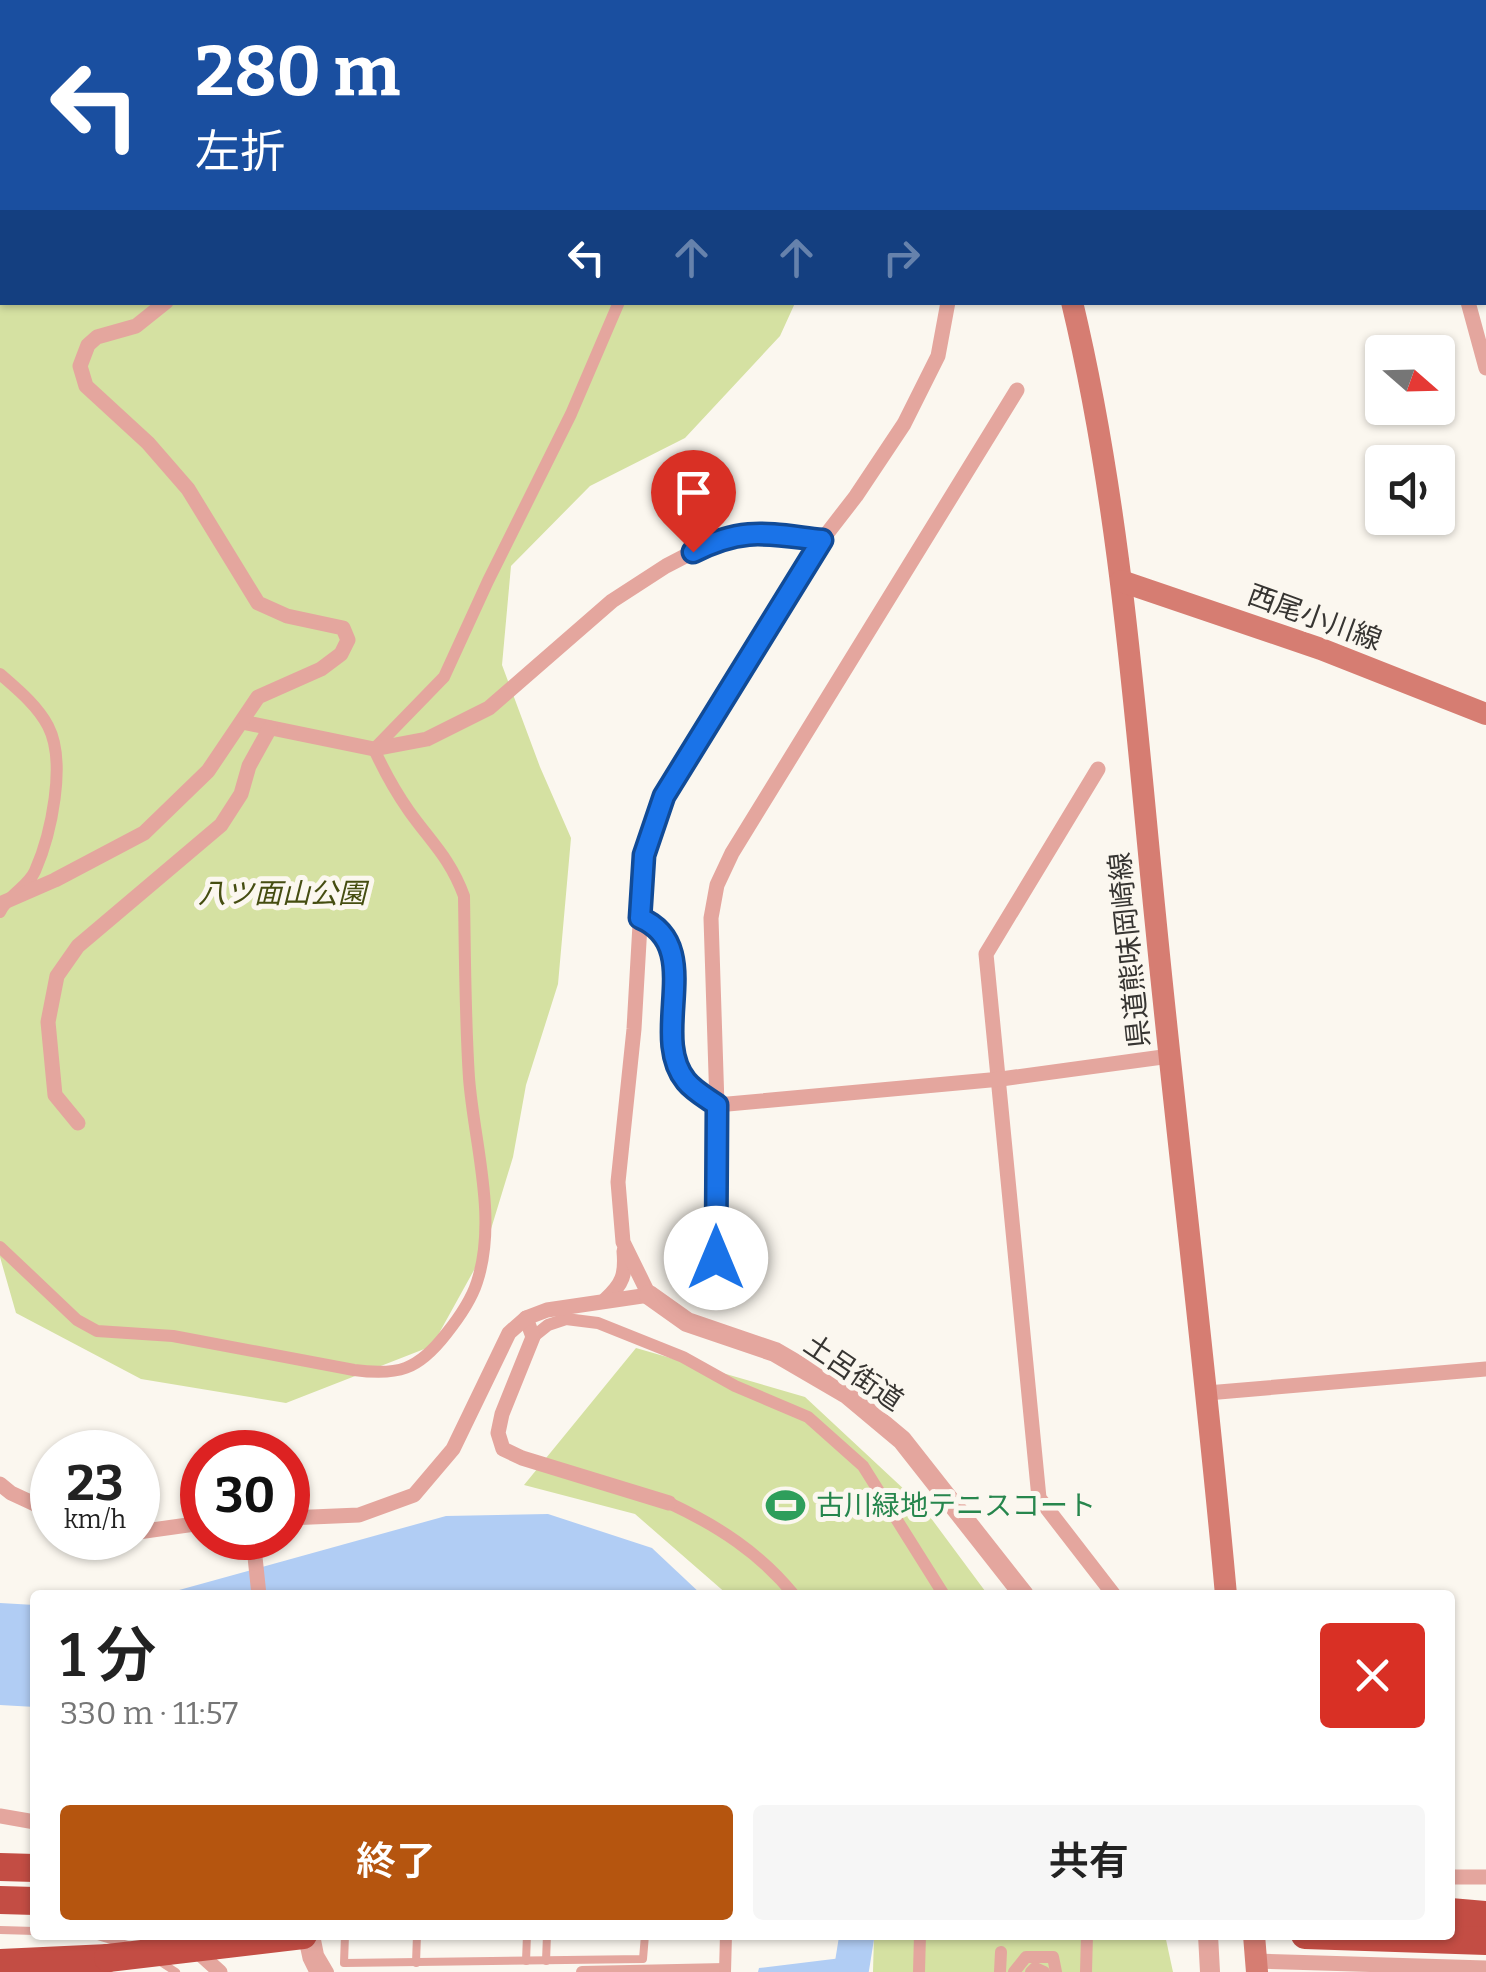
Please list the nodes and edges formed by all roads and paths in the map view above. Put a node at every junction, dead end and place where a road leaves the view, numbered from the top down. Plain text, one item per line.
1 (162, 305) edge
2 (619, 305) edge
3 (947, 305) edge
4 (1073, 305) edge
5 (1469, 305) edge
6 (1486, 368) edge
7 (1016, 390) dead end
8 (822, 540) junction
9 (1121, 581) junction
10 (0, 674) edge
11 (1486, 714) edge
12 (242, 722) junction
13 (270, 728) junction
14 (374, 749) junction
15 (1098, 769) dead end
16 (2, 906) edge
17 (640, 918) junction
18 (1170, 1056) junction
19 (1001, 1079) junction
20 (717, 1105) junction
21 (78, 1123) dead end
22 (623, 1242) junction
23 (0, 1246) edge
24 (716, 1258) dead end
25 (649, 1295) junction
26 (604, 1302) junction
27 (526, 1318) junction
28 (533, 1336) junction
29 (1486, 1369) edge
30 (1208, 1393) junction
31 (0, 1484) edge
32 (30, 1502) edge
33 (669, 1503) joint
34 (310, 1517) edge
35 (255, 1560) edge
36 (258, 1590) edge
37 (790, 1590) edge
38 (941, 1590) edge
39 (1020, 1590) edge
40 (1110, 1590) edge
41 (1226, 1590) edge
42 (0, 1816) edge
43 (30, 1821) edge
44 (0, 1867) edge
45 (30, 1868) edge
46 (1455, 1877) edge
47 (1486, 1878) edge
48 (0, 1900) edge
49 (30, 1901) edge
50 (1455, 1912) edge
51 (1486, 1915) edge
52 (0, 1930) edge
53 (30, 1931) edge
54 (185, 1940) edge
55 (212, 1940) edge
56 (305, 1940) edge
57 (315, 1940) edge
58 (345, 1940) edge
59 (417, 1940) edge
60 (527, 1940) edge
61 (547, 1940) edge
62 (645, 1940) edge
63 (726, 1940) edge
64 (920, 1940) edge
65 (1087, 1940) edge
66 (1208, 1940) edge
67 (1254, 1940) edge
68 (1455, 1940) edge
69 (1486, 1941) edge
70 (101, 1946) edge
71 (1001, 1952) dead end
72 (526, 1961) junction
73 (546, 1961) junction
74 (477, 1962) junction
75 (0, 1963) edge
76 (416, 1964) junction
77 (452, 1967) edge
78 (1256, 1967) edge
79 (1486, 1968) edge
80 (921, 1970) edge
81 (725, 1971) edge
82 (8, 1972) edge
83 (176, 1972) edge
84 (220, 1972) edge
85 (317, 1972) edge
86 (328, 1972) edge
87 (470, 1972) edge
88 (582, 1972) edge
89 (1000, 1972) edge
90 (1014, 1972) edge
91 (1031, 1972) edge
92 (1044, 1972) edge
93 (1056, 1972) edge
94 (1086, 1972) edge
95 (1210, 1972) edge

1 - 12 street
2 - 14 street
3 - 8 street
4 - 9 main road, 県道熊味岡崎線
5 - 6 street
7 - 20 street
8 - 14 street
8 - 17 street
9 - 11 main road, 西尾小川線
9 - 18 main road, 県道熊味岡崎線
10 - 16 street
12 - 13 street
12 - 16 street
13 - 14 street
13 - 21 street
14 - 23 street
15 - 19 street
17 - 20 street
17 - 22 street
18 - 19 street
18 - 30 main road, 県道熊味岡崎線
19 - 20 street
19 - 40 street
20 - 24 street
22 - 25 street
22 - 26 street
25 - 26 street
25 - 39 street, 土呂街道
26 - 27 street
27 - 28 street
27 - 34 street
28 - 33 street
28 - 38 street
29 - 30 street
30 - 41 main road, 県道熊味岡崎線
31 - 32 street
33 - 37 street
35 - 36 street
42 - 43 street
44 - 45 highway
46 - 47 street
48 - 49 highway
50 - 51 highway
52 - 53 lane
54 - 84 street
55 - 70 highway, bridge
56 - 85 street
57 - 86 street
58 - 76 lane
59 - 76 lane
60 - 72 lane
61 - 73 lane
62 - 73 lane
63 - 81 street
64 - 80 street
65 - 94 street
66 - 95 street
67 - 78 main road
68 - 69 highway
70 - 75 highway
70 - 82 lane
70 - 83 lane
71 - 89 street
72 - 73 lane
72 - 74 lane
74 - 77 lane
74 - 87 lane
76 - 77 lane
78 - 79 street
81 - 88 street
90 - 93 street
91 - 92 street

